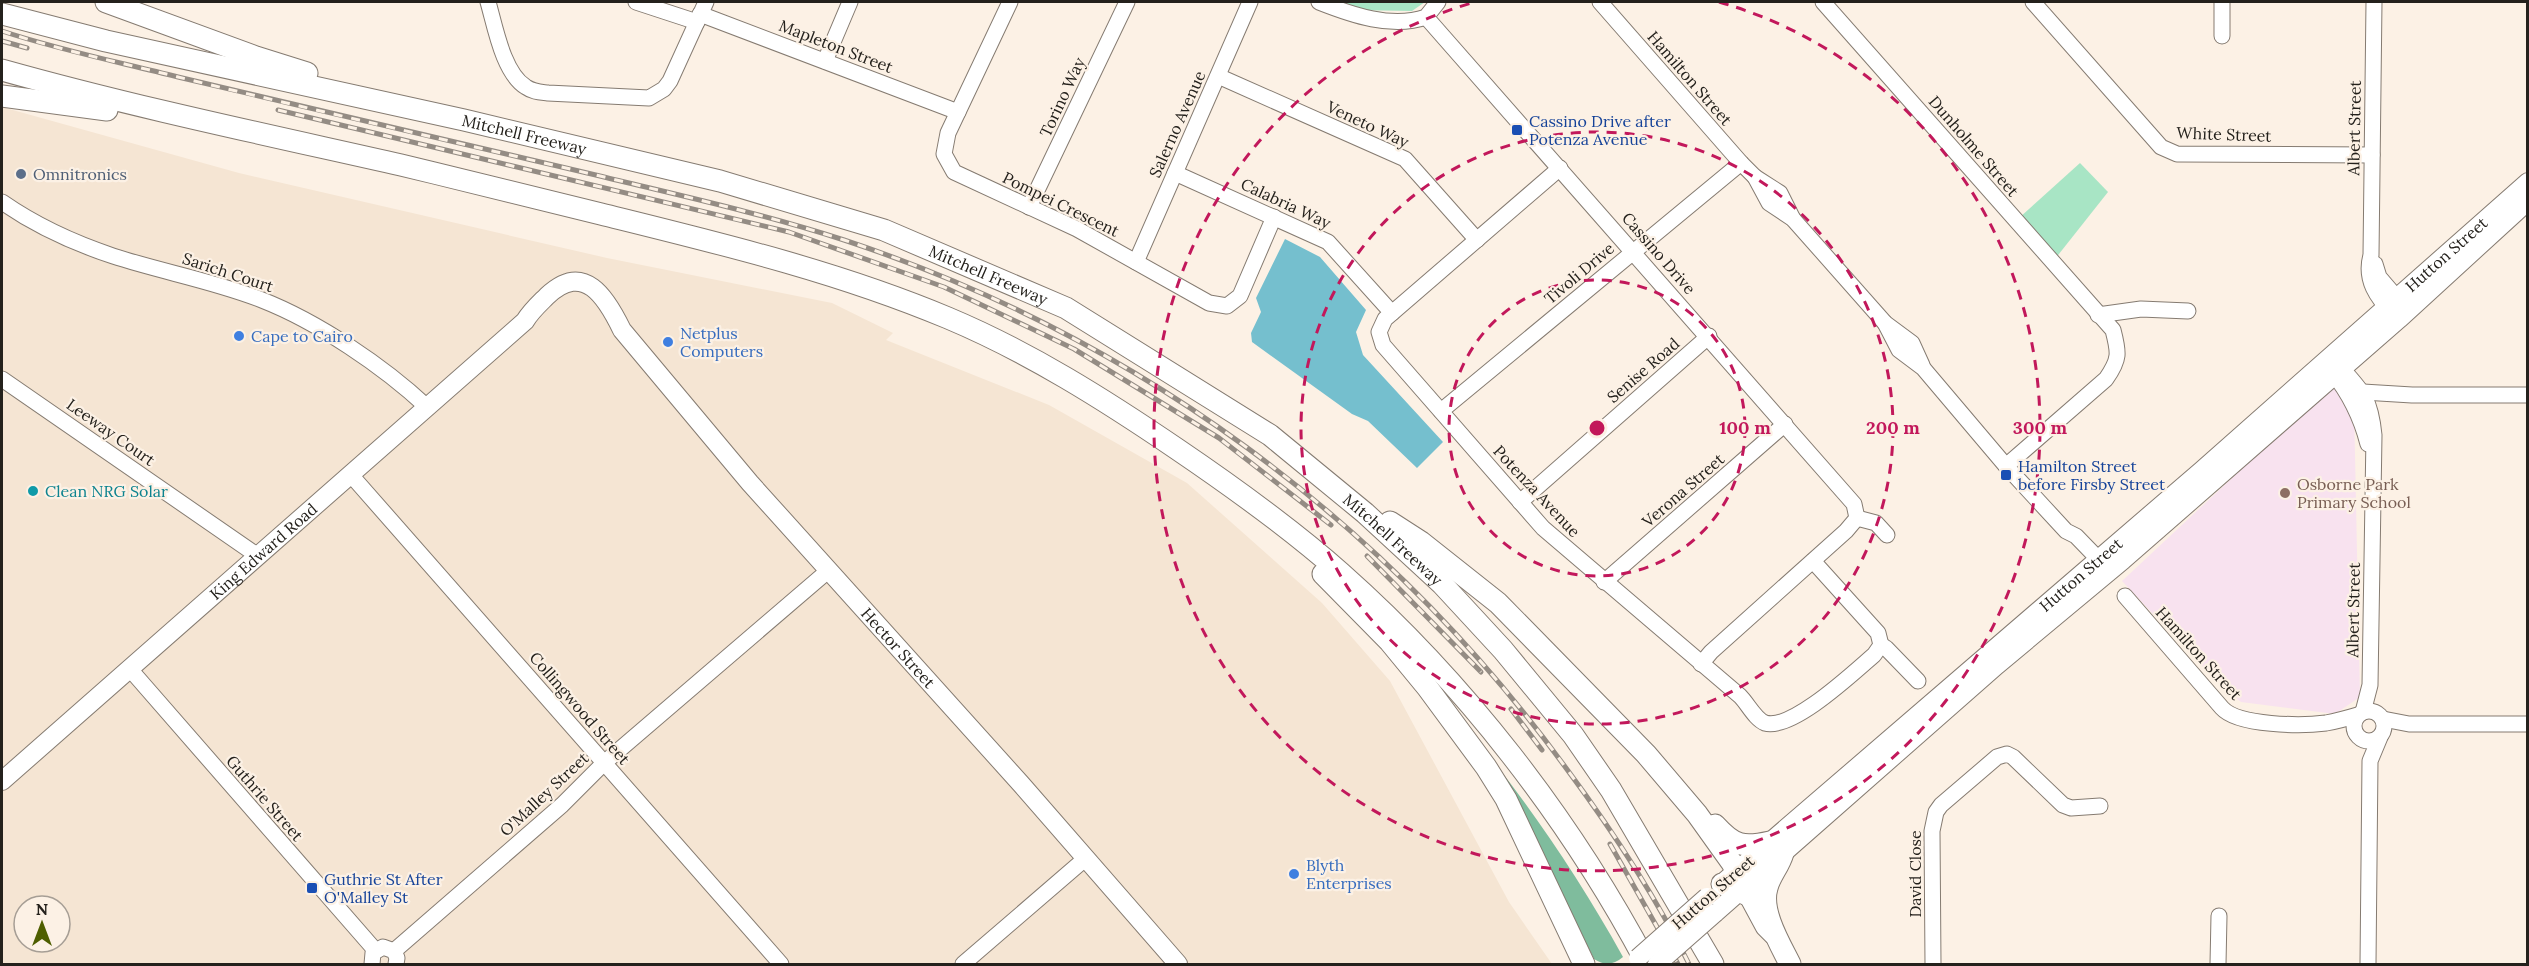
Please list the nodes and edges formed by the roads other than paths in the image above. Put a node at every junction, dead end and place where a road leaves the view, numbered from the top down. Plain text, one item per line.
1 (106, 2) edge
2 (488, 2) edge
3 (636, 2) edge
4 (850, 2) edge
5 (1010, 2) edge
6 (1127, 2) edge
7 (1250, 2) edge
8 (1319, 2) edge
9 (1438, 2) edge
10 (1600, 2) edge
11 (1823, 2) edge
12 (2033, 2) edge
13 (2222, 2) edge
14 (2374, 2) edge
15 (701, 13) edge
16 (2, 14) edge
17 (1426, 17) junction
18 (2222, 36) dead end
19 (825, 61) junction
20 (2, 70) edge
21 (1218, 76) junction
22 (2, 96) edge
23 (958, 112) junction
24 (439, 115) junction
25 (188, 117) junction
26 (2372, 155) junction
27 (1741, 163) junction
28 (1560, 168) junction
29 (1175, 173) junction
30 (2528, 182) edge
31 (2528, 201) edge
32 (2, 202) edge
33 (1029, 207) junction
34 (1274, 217) junction
35 (1477, 240) junction
36 (1634, 251) junction
37 (1136, 262) junction
38 (576, 287) joint
39 (2398, 309) junction
40 (2188, 310) dead end
41 (1392, 313) junction
42 (2098, 315) junction
43 (1709, 336) junction
44 (2333, 366) junction
45 (2, 379) edge
46 (2363, 392) junction
47 (2412, 395) junction
48 (2528, 395) edge
49 (427, 407) junction
50 (1441, 411) junction
51 (2372, 411) junction
52 (1785, 424) junction
53 (2373, 464) junction
54 (2006, 466) junction
55 (351, 475) junction
56 (1322, 476) junction
57 (1248, 499) junction
58 (1520, 502) junction
59 (1857, 518) junction
60 (1887, 535) dead end
61 (258, 556) junction
62 (1813, 561) junction
63 (2100, 569) junction
64 (829, 570) junction
65 (1604, 582) junction
66 (2125, 596) dead end
67 (1881, 645) junction
68 (1701, 664) junction
69 (129, 668) junction
70 (1918, 681) dead end
71 (2370, 685) junction
72 (2360, 714) junction
73 (2325, 723) junction
74 (2528, 723) edge
75 (2382, 726) junction
76 (2358, 736) junction
77 (2370, 761) junction
78 (604, 763) junction
79 (2, 781) edge
80 (2100, 806) dead end
81 (1697, 814) junction
82 (1776, 848) junction
83 (1086, 858) junction
84 (1731, 892) junction
85 (2219, 916) dead end
86 (1774, 934) junction
87 (1575, 954) edge
88 (374, 957) edge
89 (395, 958) edge
90 (781, 964) edge
91 (963, 964) edge
92 (1178, 964) edge
93 (1584, 964) edge
94 (1631, 964) edge
95 (1647, 964) edge
96 (1657, 964) edge
97 (1713, 964) edge
98 (1790, 964) edge
99 (1933, 964) edge
100 (2218, 964) edge
101 (2368, 964) edge

1 - 24 highway
2 - 15 street
3 - 15 street, Mapleton Street
4 - 19 street
5 - 23 street, Pompei Crescent
6 - 33 street, Torino Way
7 - 21 street, Salerno Avenue
8 - 17 street
9 - 17 street
10 - 27 street, Hamilton Street
11 - 42 street, Dunholme Street
12 - 26 street, White Street
13 - 18 street
14 - 26 street, Albert Street
15 - 19 street, Mapleton Street
16 - 24 highway, Mitchell Freeway
17 - 28 street, Cassino Drive
19 - 23 street, Mapleton Street
20 - 25 highway
21 - 29 street, Salerno Avenue
21 - 35 street, Veneto Way
22 - 25 highway
23 - 33 street, Pompei Crescent
24 - 56 highway, Mitchell Freeway
25 - 57 highway
26 - 39 street, Albert Street
27 - 36 street, Tivoli Drive
27 - 54 street, Hamilton Street
28 - 35 street, Potenza Avenue
28 - 36 street, Cassino Drive
29 - 34 street, Calabria Way
29 - 37 street, Salerno Avenue
30 - 39 main road, Hutton Street
31 - 39 main road, Hutton Street
32 - 49 street, Sarich Court
33 - 37 street, Pompei Crescent
34 - 37 street, Pompei Crescent
34 - 41 street, Calabria Way
35 - 41 street, Potenza Avenue
36 - 43 street, Cassino Drive
36 - 50 street, Tivoli Drive
38 - 49 main road, King Edward Road
38 - 64 main road, Hector Street
39 - 44 main road, Hutton Street
40 - 42 street
41 - 50 street, Potenza Avenue
42 - 54 street, Dunholme Street
43 - 52 street, Cassino Drive
43 - 58 street, Senise Road
44 - 46 street, Albert Street
44 - 53 street, Albert Street
44 - 63 main road, Hutton Street
45 - 61 street, Leeway Court
46 - 47 street
46 - 51 street, Albert Street
47 - 48 street
47 - 51 street
49 - 55 main road, King Edward Road
50 - 58 street, Potenza Avenue
51 - 53 street, Albert Street
52 - 59 street, Cassino Drive
52 - 65 street, Verona Street
53 - 71 street, Albert Street
54 - 63 street, Hamilton Street
55 - 61 main road, King Edward Road
55 - 78 street, Collingwood Street
56 - 81 highway
56 - 97 highway, Mitchell Freeway
57 - 87 highway
57 - 95 highway
58 - 65 street, Potenza Avenue
59 - 60 street
59 - 62 street
61 - 69 main road, King Edward Road
62 - 67 street
62 - 68 street
63 - 82 main road, Hutton Street
64 - 78 street, O'Malley Street
64 - 83 main road, Hector Street
65 - 68 street, Potenza Avenue
66 - 73 street, Hamilton Street
67 - 68 street, Potenza Avenue
67 - 70 street
69 - 79 main road, King Edward Road
69 - 88 street, Guthrie Street
71 - 72 street, Albert Street
71 - 75 street, Albert Street
72 - 73 street, Hamilton Street
72 - 75 street
72 - 76 street
73 - 76 street, Hamilton Street
74 - 75 street
75 - 76 street
75 - 77 street
76 - 77 street
77 - 101 street
78 - 89 street, O'Malley Street
78 - 90 street, Collingwood Street
80 - 99 street, David Close
81 - 82 highway
81 - 84 highway
82 - 84 main road, Hutton Street
82 - 86 highway
83 - 91 street
83 - 92 main road, Hector Street
84 - 86 highway
84 - 94 main road, Hutton Street, bridge
84 - 96 main road, Hutton Street, bridge
85 - 100 street
86 - 98 highway
87 - 93 highway
88 - 89 street

